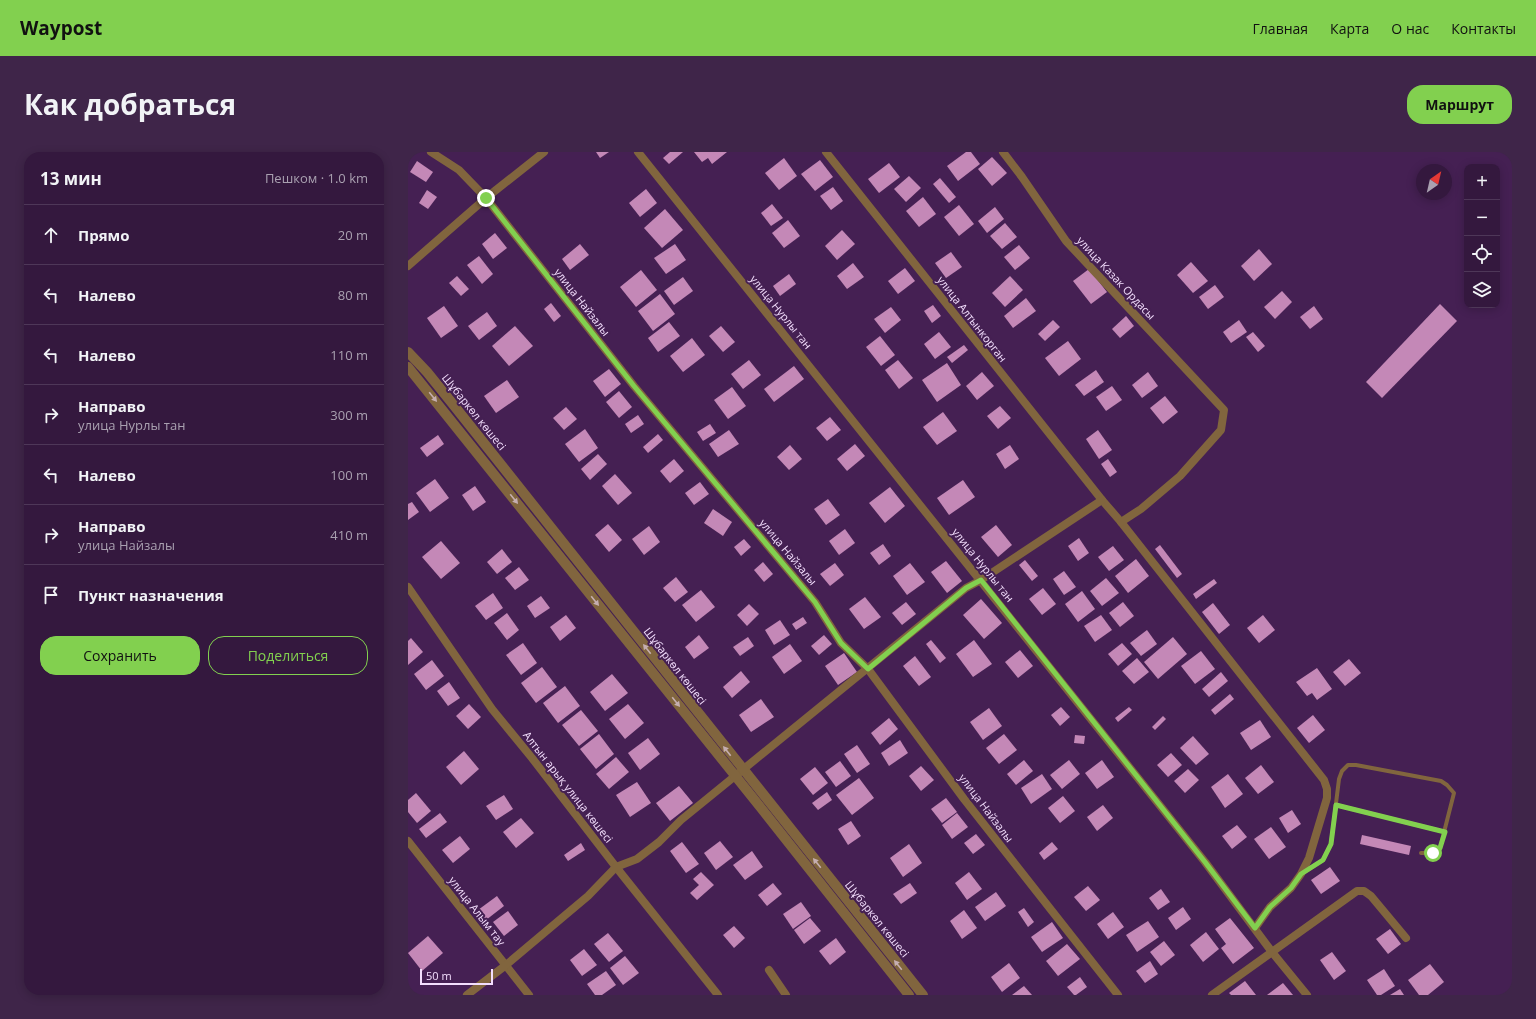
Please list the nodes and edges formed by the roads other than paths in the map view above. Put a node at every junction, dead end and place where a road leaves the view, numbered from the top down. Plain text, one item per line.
1 (431, 152) edge
2 (544, 152) edge
3 (638, 152) edge
4 (826, 152) edge
5 (1003, 152) edge
6 (486, 198) junction
7 (408, 266) edge
8 (408, 352) edge
9 (408, 367) edge
10 (1102, 500) junction
11 (1121, 522) junction
12 (981, 580) junction
13 (408, 587) edge
14 (868, 669) junction
15 (739, 773) junction
16 (1336, 805) junction
17 (1445, 832) junction
18 (408, 841) edge
19 (1421, 853) dead end
20 (616, 867) junction
21 (1301, 874) junction
22 (1255, 928) junction
23 (1406, 938) dead end
24 (1272, 952) junction
25 (506, 965) junction
26 (769, 970) dead end
27 (467, 995) edge
28 (529, 995) edge
29 (718, 995) edge
30 (786, 995) edge
31 (909, 995) edge
32 (923, 995) edge
33 (1118, 995) edge
34 (1212, 995) edge
35 (1306, 995) edge

1 - 6 street, улица Найзалы
2 - 6 street
3 - 12 street, улица Нурлы тан
4 - 10 street, улица Алтынкорган
5 - 11 street, улица Казак Ордасы
6 - 7 street
6 - 14 street, улица Найзалы
15 -> 8 street, Шұбаркөл көшесі
9 -> 15 street, Шұбаркөл көшесі
10 - 11 street, улица Алтынкорган
10 - 12 street
11 - 21 street, улица Алтынкорган
12 - 14 street
12 - 22 street, улица Нурлы тан
13 - 20 street, Алтын арық улица көшесі
14 - 15 street
14 - 33 street, улица Найзалы
15 - 20 street
15 - 31 street, Шұбаркөл көшесі
32 -> 15 street, Шұбаркөл көшесі
16 - 17 lane
16 - 17 lane
16 - 21 lane
17 - 19 lane
18 - 25 street, улица Алым тау
20 - 25 street
20 - 29 street, Алтын арық улица көшесі
21 - 22 street, улица Алтынкорган
22 - 24 street, улица Нурлы тан
23 - 24 street
24 - 34 street
24 - 35 street, улица Нурлы тан
25 - 27 street
25 - 28 street, улица Алым тау
26 - 30 street

